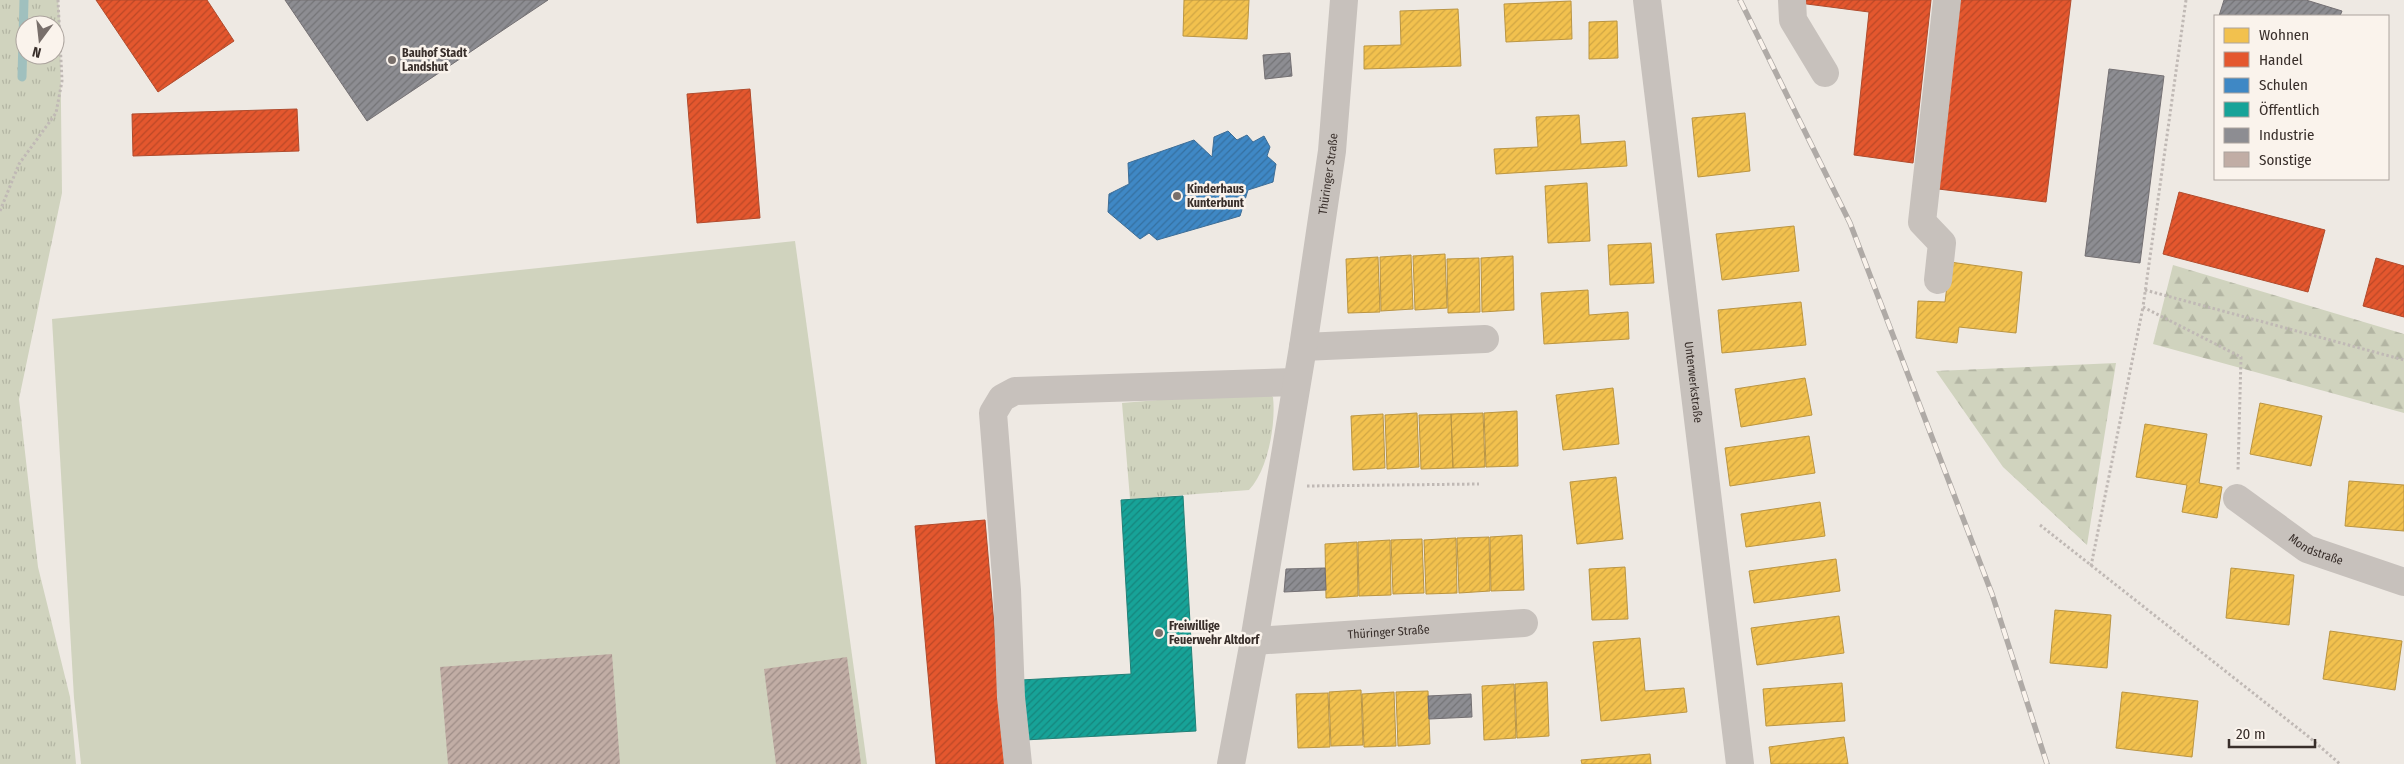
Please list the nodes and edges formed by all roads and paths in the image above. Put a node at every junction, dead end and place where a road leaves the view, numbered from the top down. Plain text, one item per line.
1 (58, 0) edge
2 (1344, 0) edge
3 (1647, 0) edge
4 (1792, 0) edge
5 (1947, 0) edge
6 (2186, 0) edge
7 (1825, 73) dead end
8 (0, 211) edge
9 (1938, 280) dead end
10 (2145, 290) junction
11 (2143, 307) junction
12 (1485, 339) dead end
13 (1303, 347) junction
14 (2404, 360) edge
15 (1296, 382) junction
16 (1479, 484) dead end
17 (1278, 486) junction
18 (2237, 498) joint
19 (2040, 524) dead end
20 (2091, 566) junction
21 (2404, 582) edge
22 (1524, 623) dead end
23 (1254, 641) junction
24 (1018, 764) edge
25 (1231, 764) edge
26 (1740, 764) edge
27 (2340, 764) edge

1 - 8 path
2 - 13 street, Thüringer Straße
3 - 26 street, Unterwerkstraße
4 - 7 street
5 - 9 street
6 - 10 path
10 - 11 path
10 - 14 path
11 - 18 path
11 - 20 path
12 - 13 street
13 - 15 street, Thüringer Straße
15 - 17 street, Thüringer Straße
15 - 24 street
16 - 17 path
17 - 23 street, Thüringer Straße
18 - 21 street, Mondstraße
19 - 20 path
20 - 27 path
22 - 23 street, Thüringer Straße
23 - 25 street, Thüringer Straße

